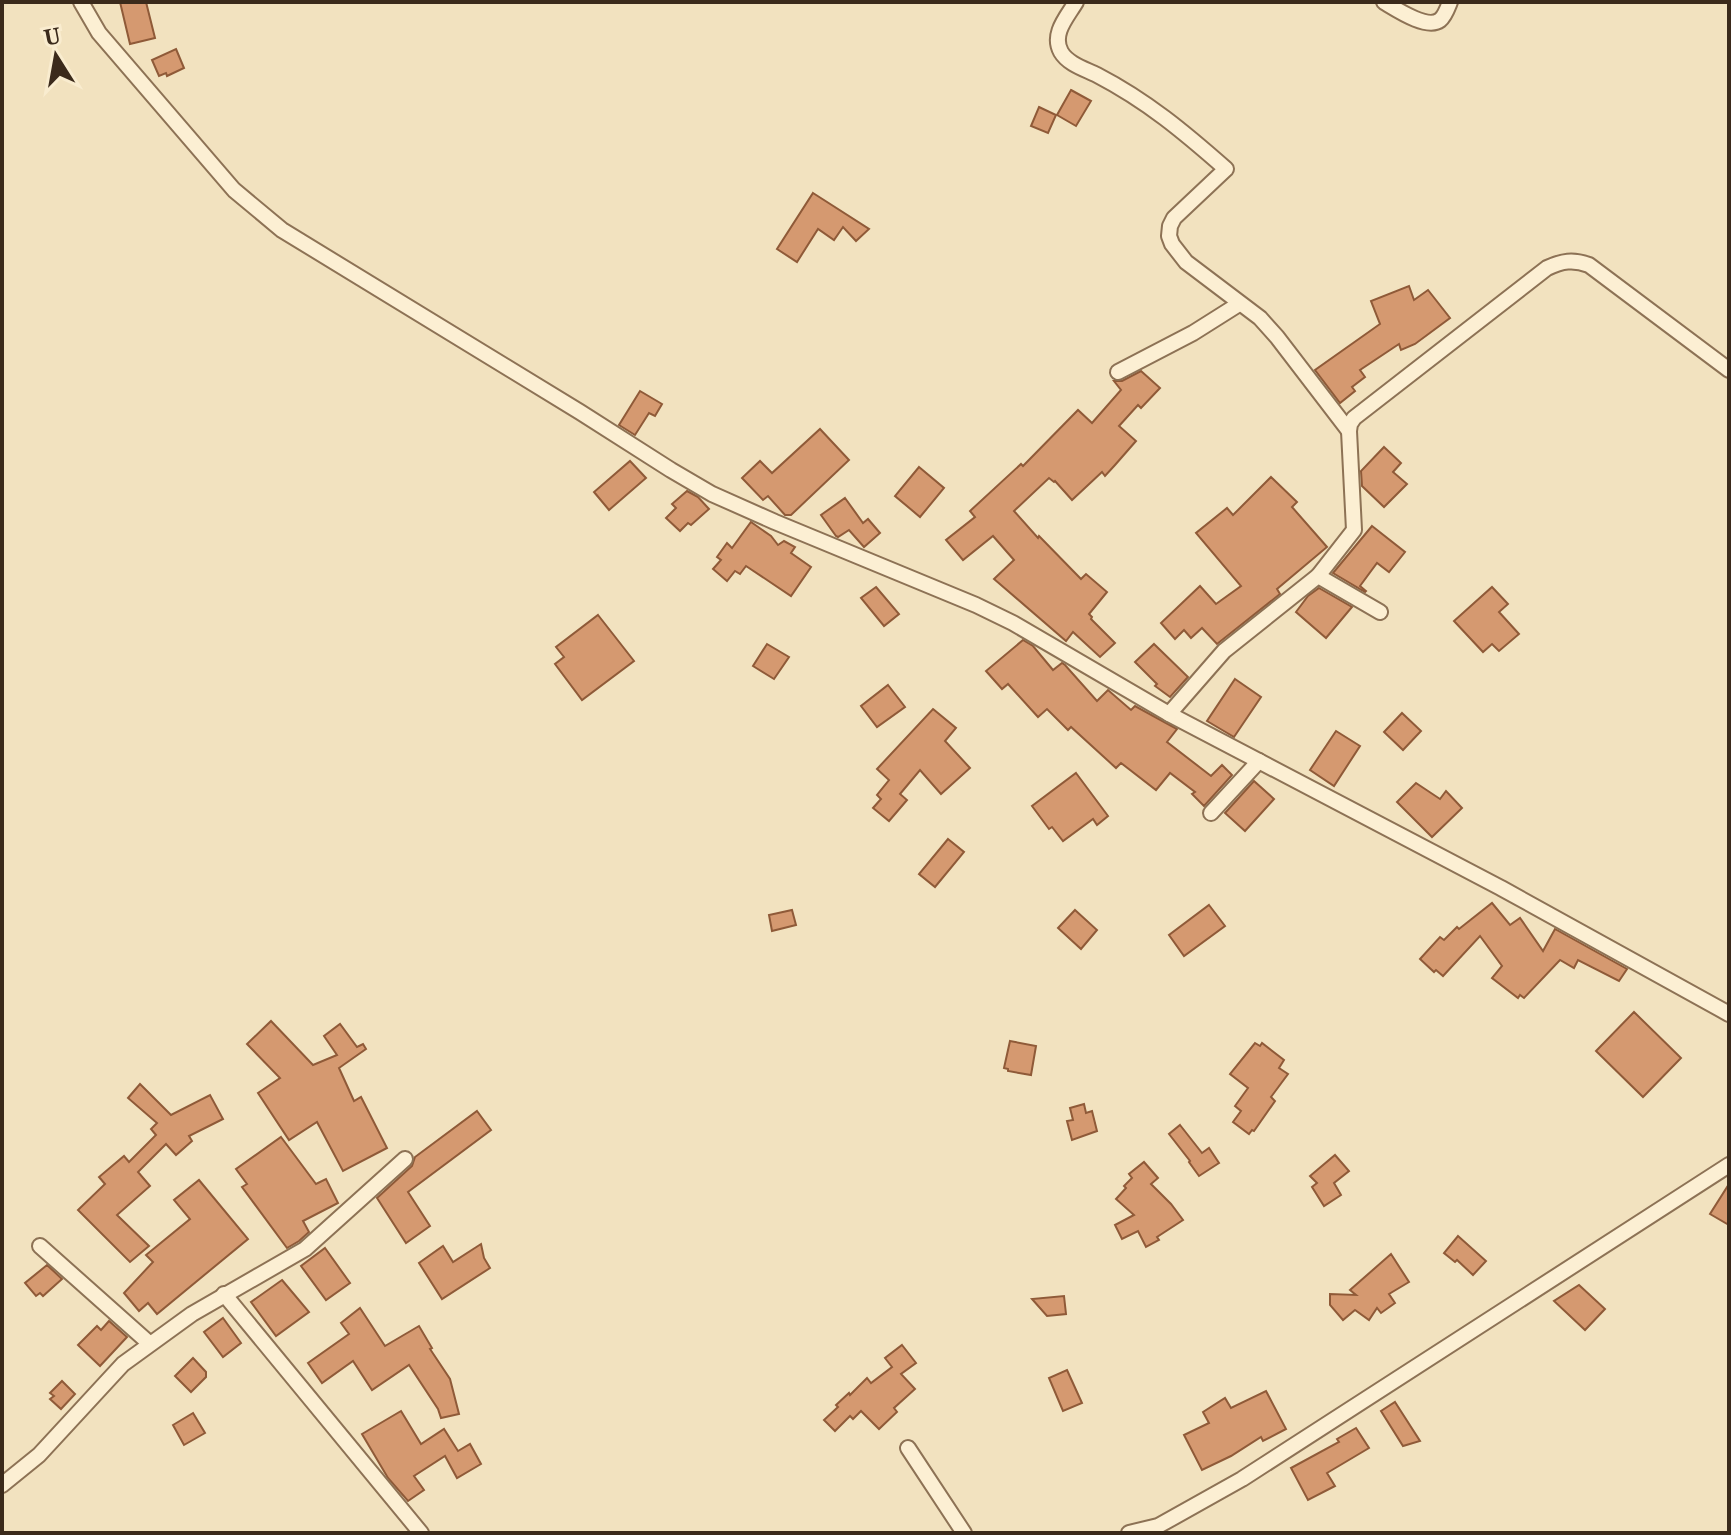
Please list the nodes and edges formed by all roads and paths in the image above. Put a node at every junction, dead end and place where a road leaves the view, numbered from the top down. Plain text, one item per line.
1 (81, 2) edge
2 (1076, 2) edge
3 (1384, 2) edge
4 (1450, 2) edge
5 (1239, 304) junction
6 (1729, 370) edge
7 (1118, 372) dead end
8 (1349, 431) junction
9 (1318, 576) junction
10 (1380, 612) dead end
11 (1169, 714) junction
12 (1259, 761) junction
13 (1211, 813) dead end
14 (1729, 1014) edge
15 (405, 1159) dead end
16 (1729, 1165) edge
17 (40, 1246) dead end
18 (224, 1294) junction
19 (149, 1343) junction
20 (908, 1448) dead end
21 (2, 1485) edge
22 (421, 1533) edge
23 (964, 1533) edge
24 (1129, 1533) edge

1 - 11 street
2 - 5 street
3 - 4 street
5 - 7 street
5 - 8 street
6 - 8 street
8 - 9 street
9 - 10 street
9 - 11 street
11 - 12 street
12 - 13 street
12 - 14 street
15 - 18 street
16 - 24 street
17 - 19 street
18 - 19 street
18 - 22 street
19 - 21 street
20 - 23 street

